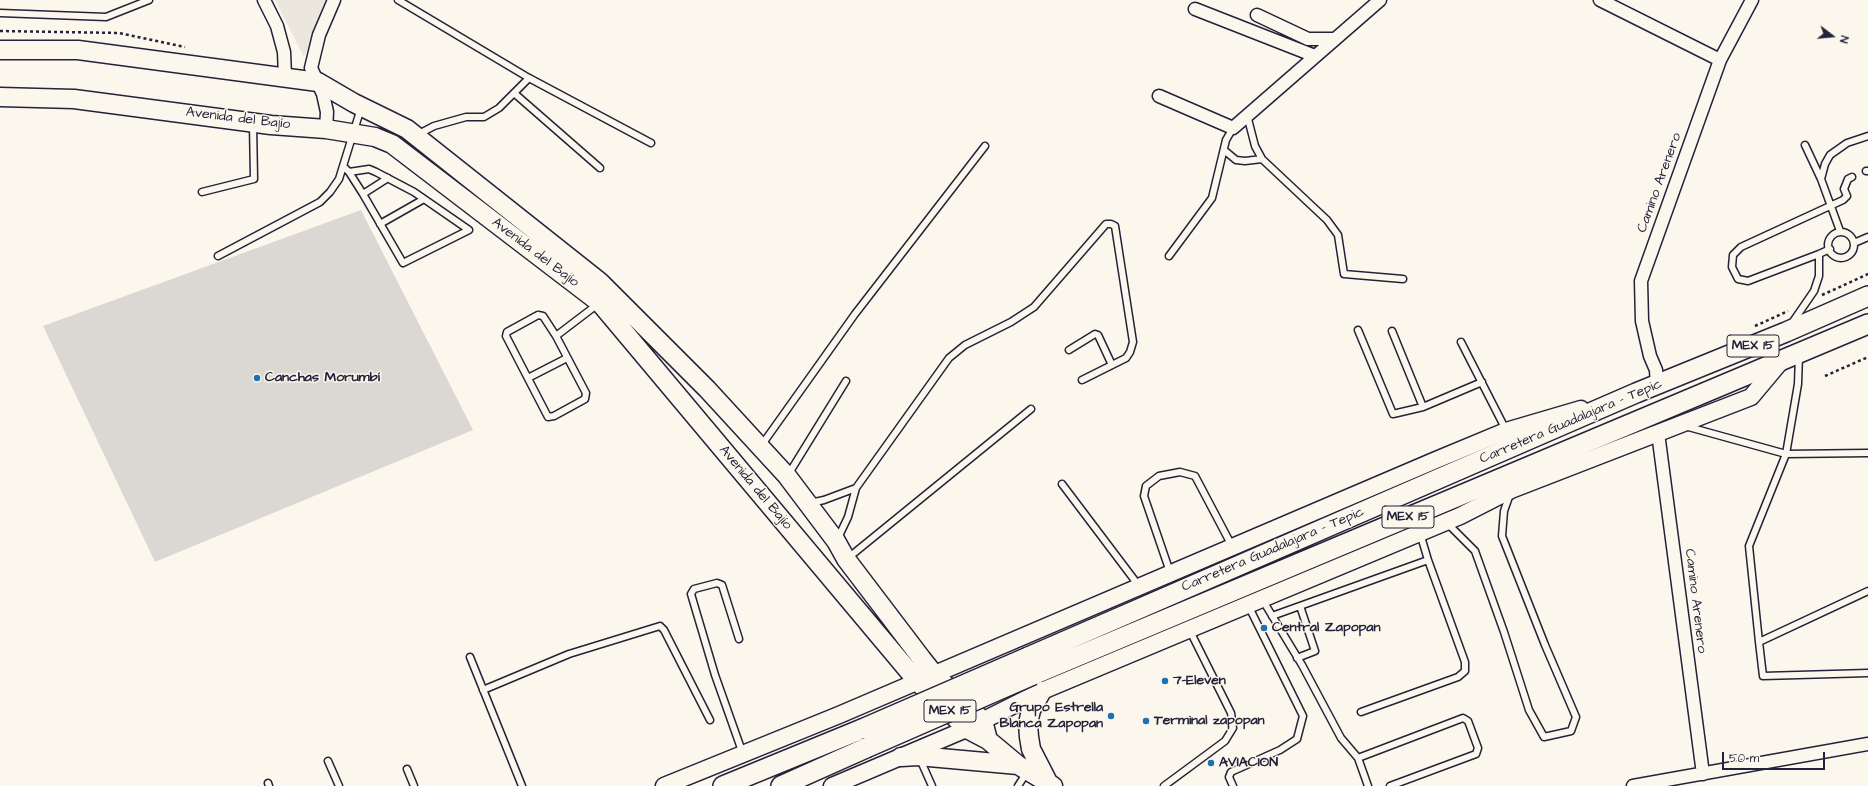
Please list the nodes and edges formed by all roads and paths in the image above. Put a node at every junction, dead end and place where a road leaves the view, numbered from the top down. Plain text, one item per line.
1 (149, 0) edge
2 (264, 0) edge
3 (334, 0) edge
4 (398, 0) edge
5 (1380, 0) edge
6 (1600, 0) edge
7 (1752, 0) edge
8 (1195, 9) dead end
9 (0, 13) edge
10 (1257, 15) dead end
11 (1335, 39) junction
12 (0, 50) edge
13 (1315, 56) junction
14 (1720, 60) junction
15 (285, 76) junction
16 (529, 78) junction
17 (318, 82) junction
18 (514, 93) junction
19 (1160, 96) dead end
20 (0, 97) edge
21 (362, 106) junction
22 (1247, 116) junction
23 (253, 122) junction
24 (1233, 128) junction
25 (326, 129) junction
26 (352, 134) junction
27 (415, 136) junction
28 (1868, 136) edge
29 (651, 143) dead end
30 (1805, 145) dead end
31 (984, 146) dead end
32 (1224, 150) junction
33 (1262, 159) junction
34 (342, 166) junction
35 (600, 168) dead end
36 (349, 172) junction
37 (1852, 177) dead end
38 (388, 178) junction
39 (1821, 179) junction
40 (202, 192) dead end
41 (363, 194) junction
42 (424, 199) junction
43 (1832, 204) junction
44 (380, 224) junction
45 (1840, 231) junction
46 (1868, 237) edge
47 (1854, 243) junction
48 (1830, 249) junction
49 (1819, 254) junction
50 (218, 256) dead end
51 (1169, 256) dead end
52 (1403, 279) dead end
53 (1868, 296) edge
54 (600, 303) junction
55 (1868, 324) edge
56 (1358, 330) dead end
57 (1392, 331) dead end
58 (1786, 332) junction
59 (556, 336) junction
60 (1461, 342) dead end
61 (1069, 350) dead end
62 (1791, 355) junction
63 (1868, 357) edge
64 (567, 358) junction
65 (1112, 365) junction
66 (1825, 376) dead end
67 (528, 378) junction
68 (1082, 380) dead end
69 (846, 381) dead end
70 (1482, 382) junction
71 (1657, 385) junction
72 (1423, 407) junction
73 (1032, 409) dead end
74 (1680, 425) junction
75 (1658, 433) junction
76 (1511, 438) junction
77 (760, 447) junction
78 (1868, 453) edge
79 (1786, 454) junction
80 (787, 476) junction
81 (1062, 484) dead end
82 (856, 488) junction
83 (1511, 490) junction
84 (806, 503) junction
85 (1446, 522) junction
86 (1420, 533) junction
87 (836, 541) junction
88 (1232, 546) junction
89 (846, 559) junction
90 (1428, 560) junction
91 (1170, 573) junction
92 (1139, 586) junction
93 (1868, 591) edge
94 (1255, 602) junction
95 (1300, 606) junction
96 (1272, 616) junction
97 (1189, 630) junction
98 (1022, 636) junction
99 (739, 639) dead end
100 (1759, 642) junction
101 (470, 657) dead end
102 (1297, 658) junction
103 (1868, 673) edge
104 (934, 674) junction
105 (917, 681) junction
106 (1038, 683) junction
107 (483, 690) junction
108 (1361, 712) dead end
109 (839, 715) junction
110 (710, 720) dead end
111 (975, 725) junction
112 (1868, 744) edge
113 (743, 754) junction
114 (910, 756) junction
115 (1358, 758) junction
116 (328, 760) dead end
117 (1023, 768) junction
118 (407, 769) dead end
119 (860, 774) junction
120 (1703, 774) junction
121 (841, 784) edge
122 (1051, 784) edge
123 (339, 786) edge
124 (414, 786) edge
125 (522, 786) edge
126 (664, 786) edge
127 (723, 786) edge
128 (781, 786) edge
129 (932, 786) edge
130 (1018, 786) edge
131 (1164, 786) edge
132 (1233, 786) edge
133 (1368, 786) edge
134 (1390, 786) edge
135 (1633, 786) edge

1 - 9 lane
2 - 15 street
3 - 17 street
4 - 16 lane
5 - 11 street
6 - 14 street
7 - 14 street, Camino Arenero
8 - 13 street
10 - 11 street
11 - 13 street
12 - 15 main road, Avenida del Bajío
13 - 22 street
14 - 71 street, Camino Arenero
15 - 17 main road, Avenida del Bajío
16 - 18 lane
16 - 29 lane
17 - 21 main road, Avenida del Bajío
17 - 25 street
18 - 27 lane
18 - 35 lane
19 - 24 street
20 - 23 main road, Avenida del Bajío
21 - 26 lane
21 - 27 main road, Avenida del Bajío
22 - 24 street
22 - 33 lane
23 - 25 main road, Avenida del Bajío
23 - 40 lane
24 - 32 lane
25 - 26 main road, Avenida del Bajío
26 - 34 lane
26 - 54 main road, Avenida del Bajío
27 - 77 main road, Avenida del Bajío
28 - 39 lane
30 - 39 lane
31 - 77 lane
32 - 33 lane
32 - 51 lane
33 - 52 lane
34 - 36 lane
34 - 50 lane
36 - 38 lane
36 - 41 lane
37 - 43 lane
38 - 41 lane
38 - 42 lane
39 - 43 lane
41 - 44 lane
42 - 44 lane
42 - 44 lane
43 - 45 lane
43 - 49 lane
45 - 47 lane
45 - 48 lane
46 - 47 lane
47 - 48 lane
48 - 49 lane
49 - 58 lane
53 - 58 highway, Carretera Guadalajara - Tepic / MEX 15
54 - 59 lane
54 - 105 main road, Avenida del Bajío
55 - 62 highway, Carretera Guadalajara - Tepic / MEX 15
56 - 72 lane
57 - 72 lane
58 - 71 highway, Carretera Guadalajara - Tepic / MEX 15
59 - 64 lane
59 - 67 lane
60 - 70 lane
61 - 65 lane
62 - 74 main road
62 - 79 lane
62 - 106 highway, Carretera Guadalajara - Tepic / MEX 15
63 - 66 path
64 - 67 lane
64 - 67 lane
65 - 68 lane
65 - 82 lane
69 - 80 lane
70 - 72 lane
70 - 76 lane
71 - 76 highway, Carretera Guadalajara - Tepic / MEX 15
73 - 89 lane
74 - 75 main road
74 - 79 lane
75 - 83 main road
75 - 120 street, Camino Arenero
76 - 88 main road
76 - 127 highway, Carretera Guadalajara - Tepic / MEX 15, bridge
77 - 80 main road, Avenida del Bajío
78 - 79 lane
79 - 100 lane
80 - 84 main road, Avenida del Bajío
81 - 92 lane
82 - 84 lane
82 - 87 lane
83 - 85 main road
83 - 85 lane
84 - 87 main road, Avenida del Bajío
85 - 86 main road
86 - 90 lane
86 - 94 main road
87 - 89 main road, Avenida del Bajío
88 - 91 main road
88 - 91 lane
89 - 104 main road, Avenida del Bajío
90 - 95 lane
90 - 108 lane
91 - 92 main road
92 - 98 main road
93 - 100 lane
94 - 96 lane
94 - 97 main road
94 - 132 lane
95 - 96 lane
95 - 102 lane
96 - 102 lane
97 - 106 main road
97 - 131 lane
98 - 104 main road
98 - 106 main road
99 - 113 lane
100 - 103 lane
101 - 107 lane
102 - 115 lane
104 - 105 main road
104 - 111 main road, Avenida del Bajío
105 - 109 main road
105 - 111 main road, Avenida del Bajío
106 - 111 main road
106 - 122 main road
106 - 128 highway, Carretera Guadalajara - Tepic / MEX 15, bridge
107 - 110 lane
107 - 125 lane
109 - 113 main road
109 - 119 main road
111 - 114 main road
111 - 117 main road
112 - 120 street
113 - 126 main road
114 - 117 main road
114 - 119 main road
114 - 129 lane
115 - 133 lane
115 - 134 lane
116 - 123 lane
117 - 122 main road
117 - 130 lane
118 - 124 lane
119 - 121 main road
120 - 135 street

